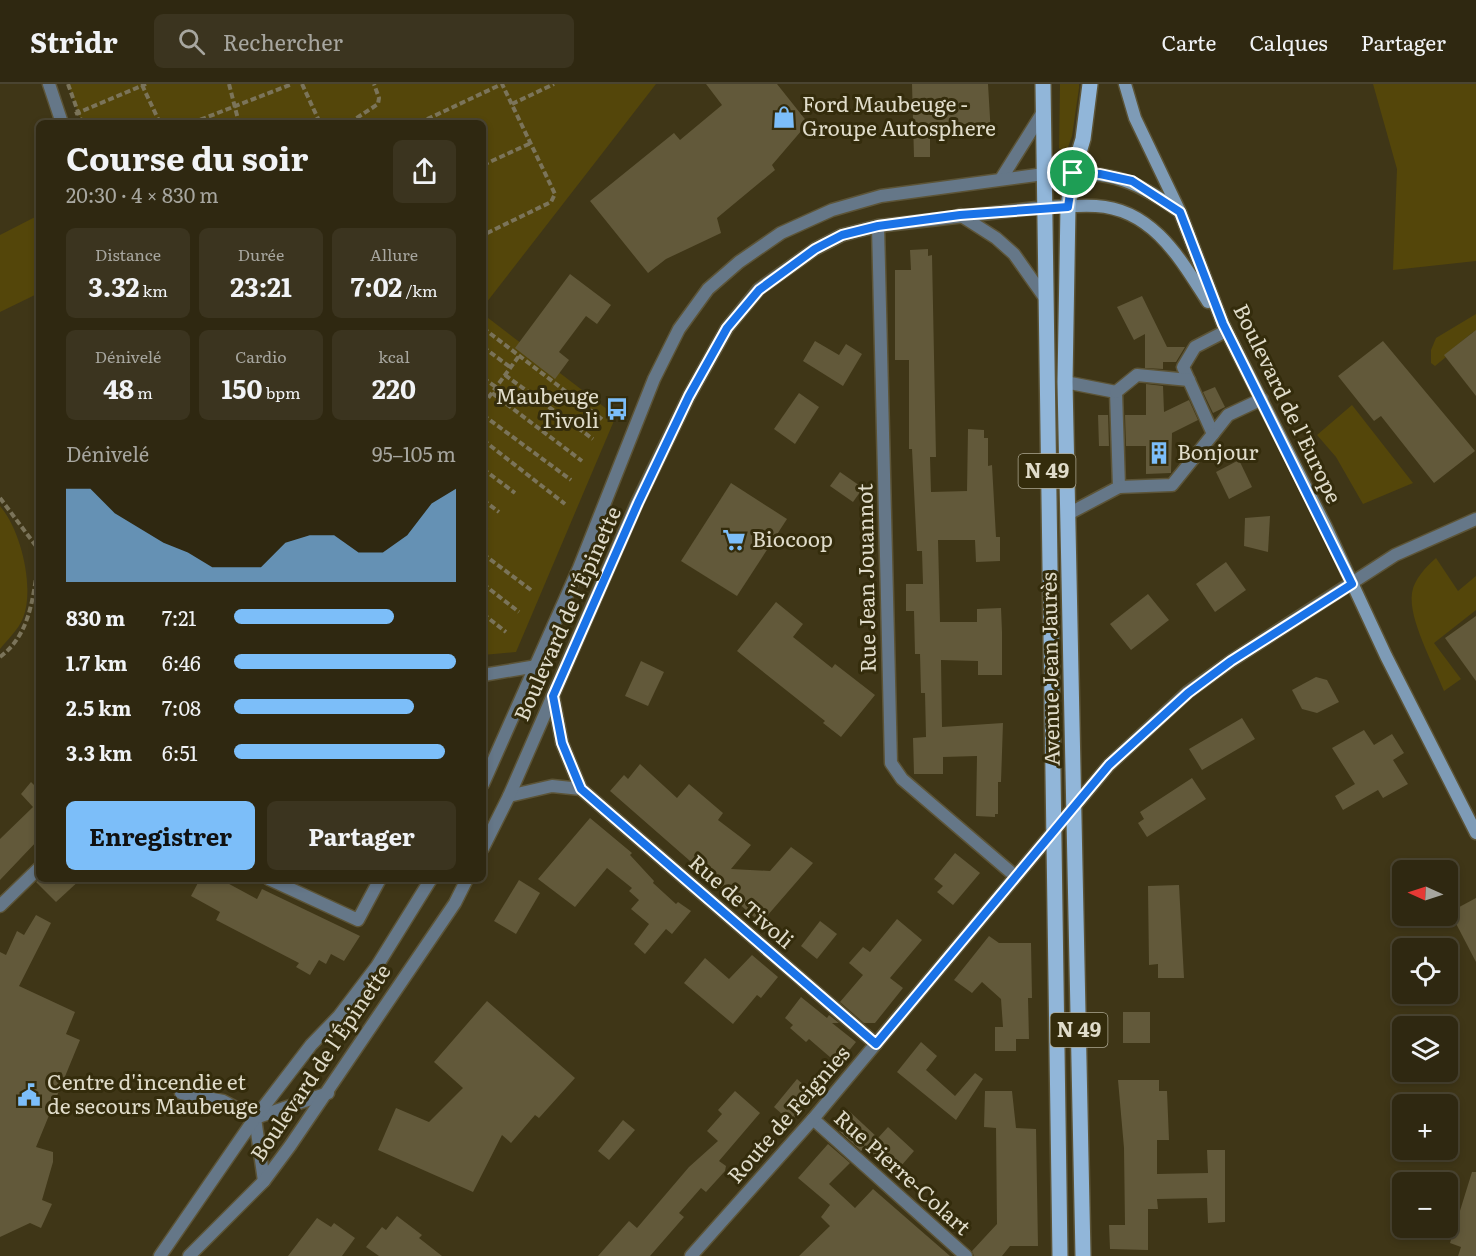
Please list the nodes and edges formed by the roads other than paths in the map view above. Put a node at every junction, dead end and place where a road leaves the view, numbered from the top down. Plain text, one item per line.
1 (49, 84) edge
2 (1043, 84) edge
3 (1090, 84) edge
4 (1125, 84) edge
5 (1043, 112) junction
6 (60, 120) edge
7 (1073, 173) junction
8 (1044, 174) junction
9 (1001, 179) junction
10 (1045, 207) junction
11 (1068, 207) junction
12 (1180, 212) junction
13 (960, 215) junction
14 (878, 226) junction
15 (1045, 298) junction
16 (1224, 328) junction
17 (1189, 380) junction
18 (1065, 382) junction
19 (1116, 392) junction
20 (1262, 399) junction
21 (1213, 434) junction
22 (1119, 487) junction
23 (1068, 514) junction
24 (1476, 519) edge
25 (1352, 584) junction
26 (537, 666) junction
27 (486, 674) edge
28 (553, 696) junction
29 (486, 775) edge
30 (581, 789) junction
31 (509, 796) junction
32 (1075, 804) junction
33 (1052, 831) junction
34 (1476, 833) edge
35 (486, 842) edge
36 (36, 871) edge
37 (1014, 875) junction
38 (276, 882) edge
39 (378, 882) edge
40 (429, 882) edge
41 (466, 882) edge
42 (0, 906) edge
43 (876, 1044) junction
44 (181, 1093) dead end
45 (328, 1093) junction
46 (255, 1118) junction
47 (813, 1119) junction
48 (264, 1181) junction
49 (160, 1256) edge
50 (189, 1256) edge
51 (691, 1256) edge
52 (966, 1256) edge
53 (1060, 1256) edge
54 (1083, 1256) edge

1 - 6 street
2 - 5 main road, Avenue Jean Jaurès / N 49
3 - 7 main road, Avenue Jean Jaurès / N 49
4 - 12 main road, Boulevard de l'Europe
5 - 8 main road, Avenue Jean Jaurès / N 49
5 - 9 street
7 - 8 main road
7 - 11 main road, Avenue Jean Jaurès / N 49
7 - 12 main road
8 - 9 street, Boulevard de l'Épinette
8 - 10 main road, Avenue Jean Jaurès / N 49
9 - 26 street, Boulevard de l'Épinette
10 - 11 main road
10 - 13 street, Boulevard de l'Épinette
10 - 15 main road, Avenue Jean Jaurès / N 49
11 - 16 main road
11 - 18 main road, Avenue Jean Jaurès / N 49
12 - 16 main road, Boulevard de l'Europe
13 - 14 street, Boulevard de l'Épinette
13 - 15 street
14 - 28 street, Boulevard de l'Épinette
14 - 37 street, Rue Jean Jouannot
15 - 33 main road, Avenue Jean Jaurès / N 49
16 - 17 street
16 - 20 main road, Boulevard de l'Europe
17 - 19 street
17 - 21 street
18 - 19 street
18 - 23 main road, Avenue Jean Jaurès / N 49
19 - 22 street
20 - 21 street
20 - 25 main road, Boulevard de l'Europe
21 - 22 street
22 - 23 street
23 - 32 main road, Avenue Jean Jaurès / N 49
24 - 25 street, Route de Feignies
25 - 32 street, Route de Feignies
25 - 34 main road, Boulevard de l'Europe
26 - 27 street
26 - 29 street, Boulevard de l'Épinette
28 - 30 street, Rue de Tivoli
28 - 31 street, Boulevard de l'Épinette
30 - 31 street
30 - 43 street, Rue de Tivoli
31 - 35 street, Boulevard de l'Épinette
32 - 33 street, Route de Feignies
32 - 54 main road, Avenue Jean Jaurès / N 49
33 - 37 street, Route de Feignies
33 - 53 main road, Avenue Jean Jaurès / N 49
36 - 42 street
37 - 43 street, Route de Feignies
38 - 39 street
40 - 46 street, Boulevard de l'Épinette
41 - 45 street, Boulevard de l'Épinette
43 - 47 street, Route de Feignies
44 - 46 street
45 - 46 street
45 - 48 street, Boulevard de l'Épinette
46 - 48 street
46 - 49 street, Boulevard de l'Épinette
47 - 51 street, Route de Feignies
47 - 52 street, Rue Pierre-Colart
48 - 50 street, Boulevard de l'Épinette

